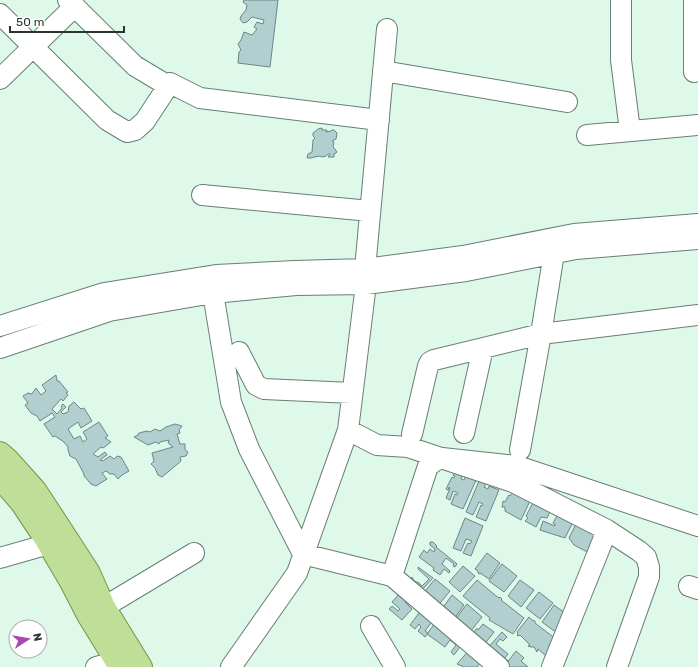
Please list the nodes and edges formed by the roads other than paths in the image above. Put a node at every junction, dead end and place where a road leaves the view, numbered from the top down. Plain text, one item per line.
1 (621, 0) edge
2 (694, 0) edge
3 (72, 3) edge
4 (0, 14) edge
5 (387, 29) dead end
6 (33, 47) junction
7 (383, 71) junction
8 (694, 72) dead end
9 (0, 79) edge
10 (170, 83) junction
11 (567, 102) dead end
12 (379, 120) junction
13 (698, 125) edge
14 (630, 131) junction
15 (587, 135) dead end
16 (202, 195) dead end
17 (370, 211) junction
18 (698, 224) edge
19 (698, 239) edge
20 (554, 253) junction
21 (365, 276) junction
22 (213, 293) junction
23 (698, 315) edge
24 (0, 326) edge
25 (541, 334) junction
26 (0, 348) edge
27 (483, 348) junction
28 (239, 352) dead end
29 (352, 393) junction
30 (348, 430) junction
31 (464, 433) dead end
32 (412, 434) dead end
33 (520, 450) dead end
34 (0, 453) edge
35 (442, 458) junction
36 (0, 478) edge
37 (698, 526) edge
38 (606, 530) junction
39 (49, 544) junction
40 (194, 553) dead end
41 (303, 554) junction
42 (0, 558) edge
43 (392, 576) junction
44 (104, 606) junction
45 (372, 626) dead end
46 (118, 664) edge
47 (96, 667) edge
48 (141, 667) edge
49 (231, 667) edge
50 (395, 667) edge
51 (499, 667) edge
52 (552, 667) edge
53 (617, 667) edge

1 - 14 street
2 - 8 street
3 - 6 street
3 - 10 street
4 - 6 street
5 - 7 street
6 - 9 street
6 - 10 street
7 - 11 street
7 - 12 street
10 - 12 street
12 - 17 street
13 - 14 street
14 - 15 street
16 - 17 street
17 - 21 street
18 - 21 street
19 - 20 street
20 - 21 street
20 - 25 street
21 - 22 street
21 - 24 street
21 - 29 street
22 - 26 street
22 - 41 street
23 - 25 street
25 - 27 street
25 - 33 street
27 - 31 street
27 - 32 street
28 - 29 street
29 - 30 street
30 - 35 street
30 - 41 street
34 - 44 main road
35 - 37 street
35 - 38 street
35 - 43 street
36 - 39 main road
38 - 52 street
38 - 53 street
39 - 42 street
39 - 46 main road
40 - 44 street
41 - 43 street
41 - 49 street
43 - 51 street
44 - 48 main road
45 - 50 street
46 - 47 street

